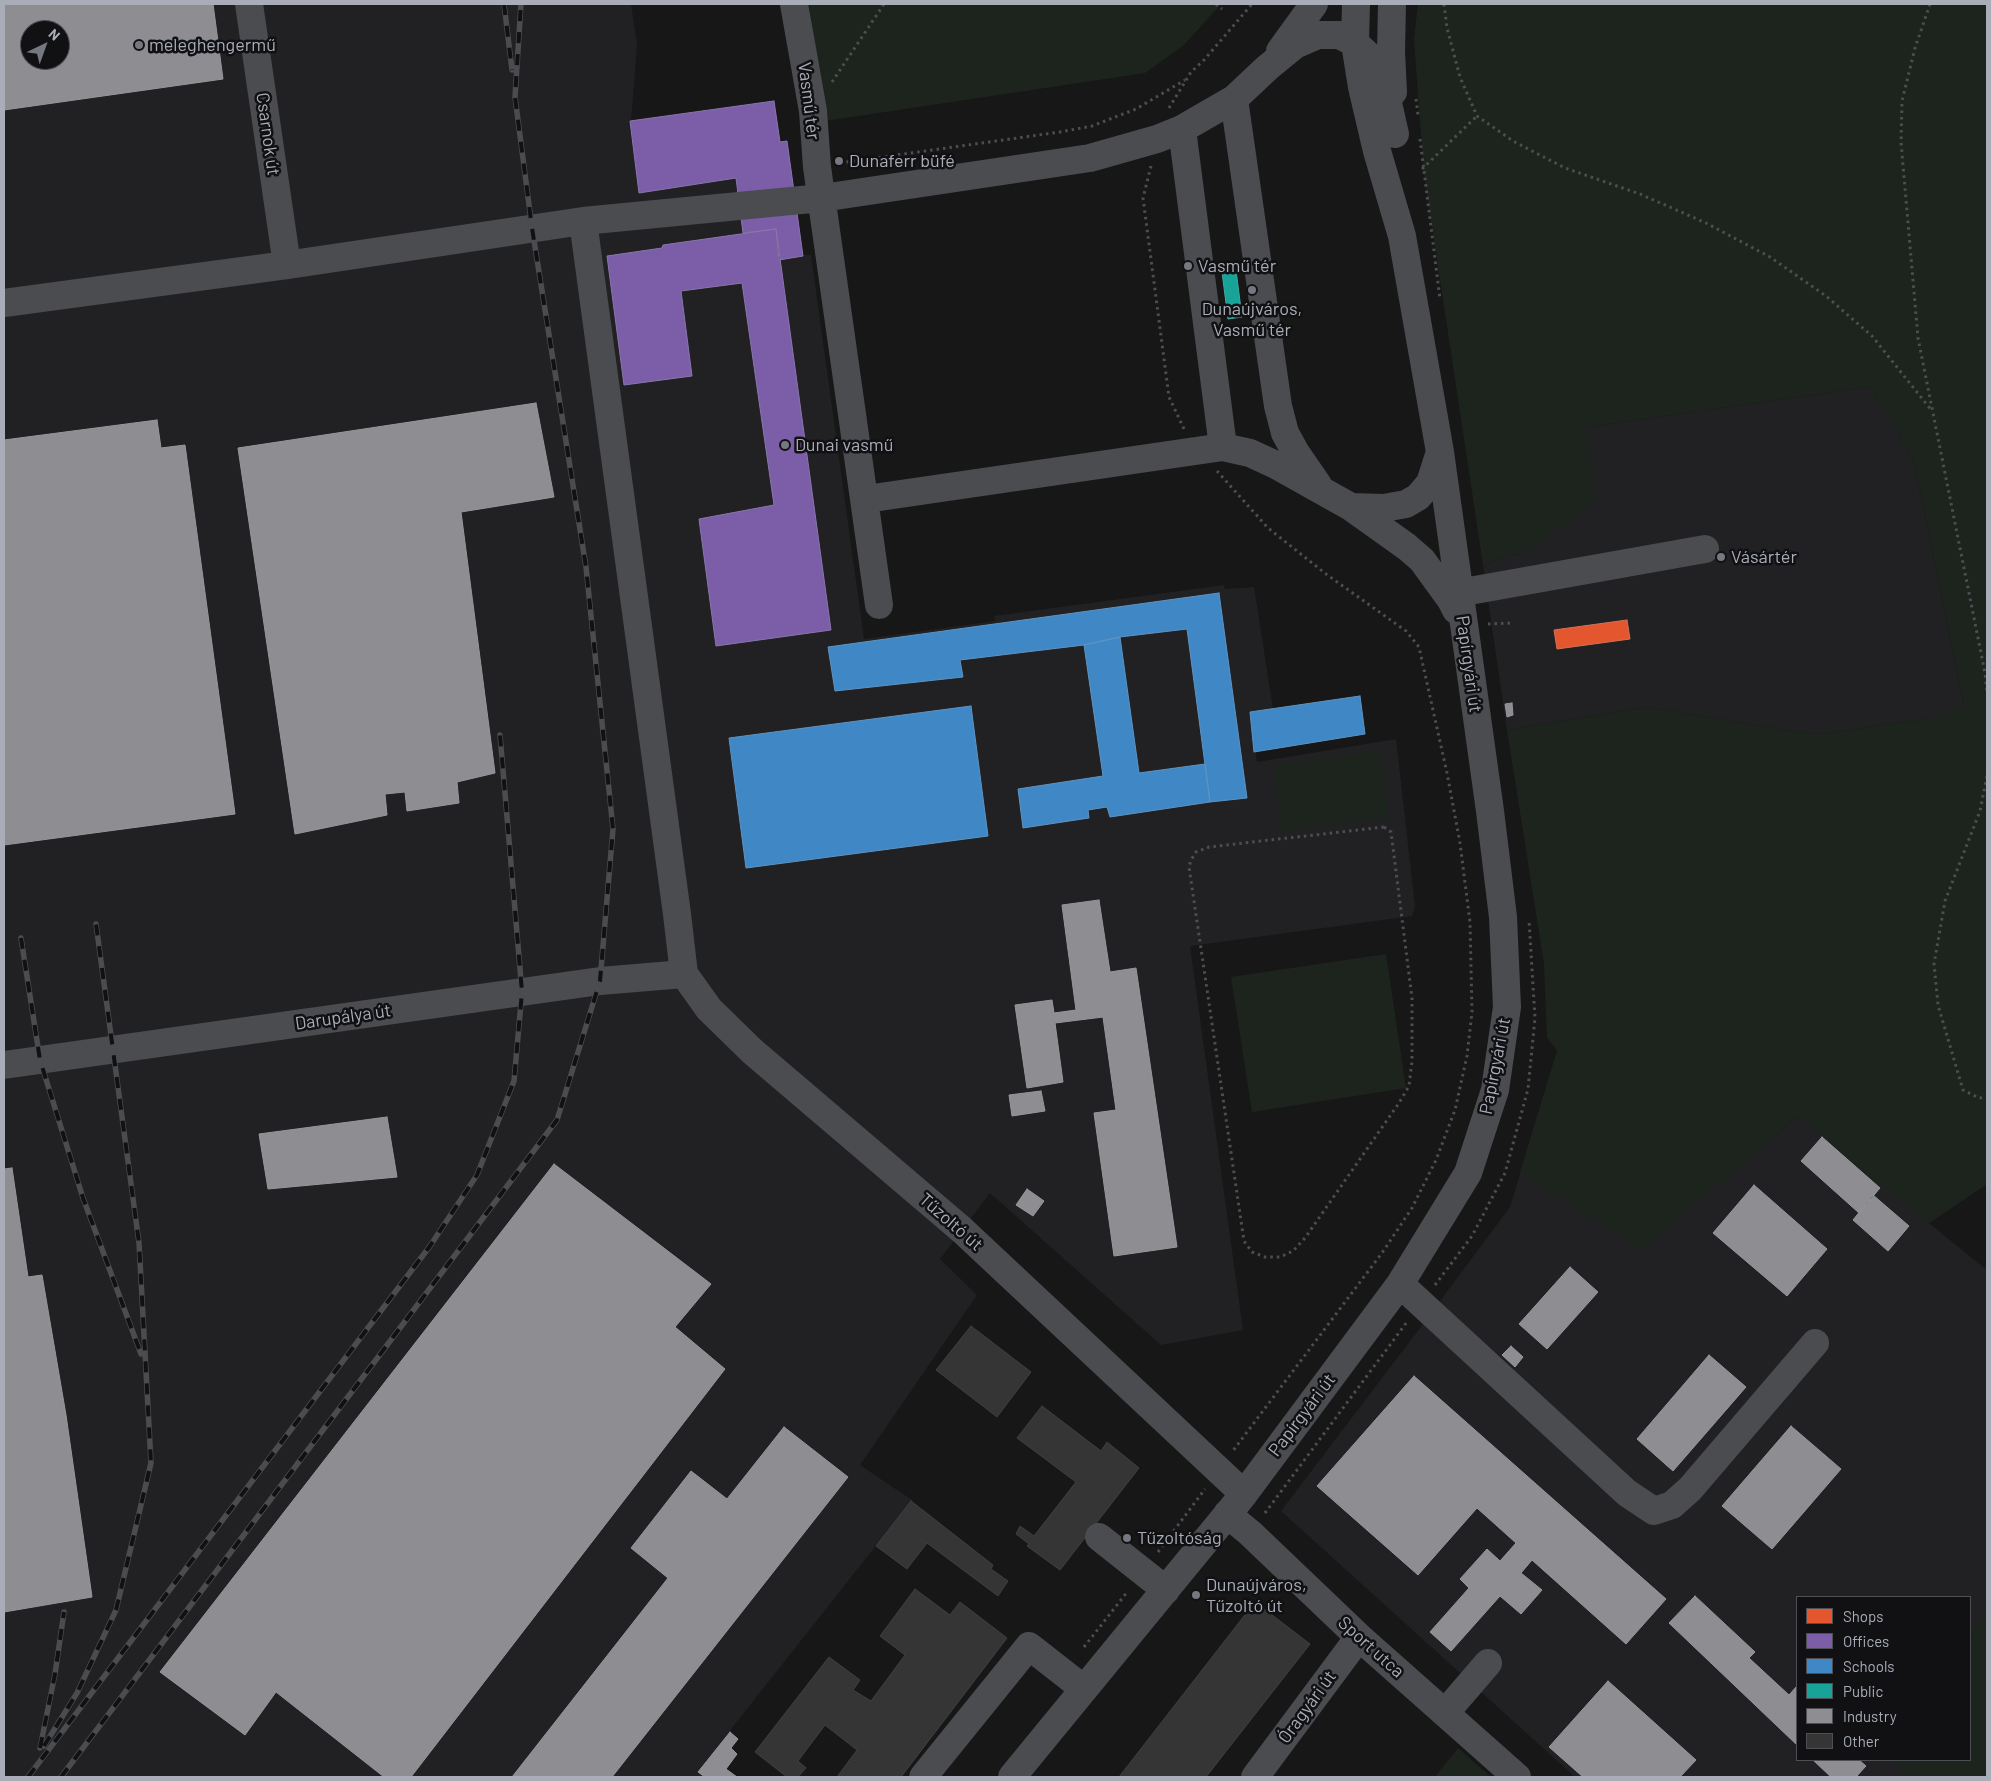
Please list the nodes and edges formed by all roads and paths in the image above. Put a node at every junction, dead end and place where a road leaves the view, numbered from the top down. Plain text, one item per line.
1 (249, 4) edge
2 (794, 4) edge
3 (884, 4) edge
4 (1216, 4) edge
5 (1252, 4) edge
6 (1314, 4) edge
7 (1356, 4) edge
8 (1392, 4) edge
9 (1444, 4) edge
10 (1930, 4) edge
11 (1222, 9) dead end
12 (1355, 43) junction
13 (1267, 68) junction
14 (1186, 80) junction
15 (1416, 90) dead end
16 (1234, 99) junction
17 (812, 111) junction
18 (1477, 116) junction
19 (1418, 120) dead end
20 (1407, 132) junction
21 (1169, 134) junction
22 (817, 166) junction
23 (1422, 169) junction
24 (822, 198) junction
25 (583, 221) junction
26 (1402, 236) junction
27 (287, 264) junction
28 (4, 303) edge
29 (1441, 304) dead end
30 (1933, 411) junction
31 (1212, 449) junction
32 (1440, 452) junction
33 (1320, 488) junction
34 (866, 499) junction
35 (1351, 507) junction
36 (1705, 549) dead end
37 (1470, 590) junction
38 (879, 605) dead end
39 (1511, 623) dead end
40 (1465, 632) junction
41 (1987, 692) edge
42 (1987, 776) edge
43 (1384, 827) joint
44 (1528, 910) dead end
45 (684, 974) junction
46 (4, 1065) edge
47 (1987, 1097) edge
48 (1400, 1284) junction
49 (1422, 1303) junction
50 (1815, 1343) dead end
51 (1219, 1470) junction
52 (1236, 1504) junction
53 (1250, 1533) junction
54 (1099, 1536) dead end
55 (1166, 1590) junction
56 (1359, 1636) junction
57 (1488, 1663) dead end
58 (1084, 1689) junction
59 (1445, 1713) junction
60 (923, 1777) edge
61 (1012, 1777) edge
62 (1255, 1777) edge
63 (1517, 1777) edge

1 - 27 street, Csarnok út
2 - 17 street, Vasmű tér
3 - 17 path
4 - 11 path
5 - 14 path
6 - 13 street
7 - 12 street
8 - 20 street
9 - 18 path
10 - 30 path
12 - 13 street
12 - 20 street
12 - 26 street
13 - 16 street
14 - 21 path
14 - 22 path
15 - 19 path
16 - 21 street
16 - 33 street
17 - 22 street, Vasmű tér
18 - 23 path
18 - 30 path
20 - 23 path
20 - 26 street
21 - 24 street
21 - 31 street
21 - 31 path
22 - 24 street, Vasmű tér
23 - 29 path
24 - 25 street
24 - 34 street, Vasmű tér
25 - 27 street
25 - 45 street
26 - 32 street, Papírgyári út
27 - 28 street
30 - 41 path
31 - 33 street
31 - 34 street
31 - 51 path
32 - 35 street
32 - 37 street, Papírgyári út
33 - 35 street
34 - 38 street, Vasmű tér
35 - 40 street
36 - 37 street
37 - 39 path
37 - 40 street, Papírgyári út
40 - 48 street, Papírgyári út
42 - 47 path
43 - 43 path
44 - 49 path
45 - 46 street, Darupálya út
45 - 51 street, Tűzoltó út
48 - 49 street
48 - 52 street, Papírgyári út
49 - 50 street
49 - 53 path
51 - 52 street, Tűzoltó út
52 - 53 street, Sport utca
52 - 55 street, Papírgyári út
53 - 56 street, Sport utca
54 - 55 street
55 - 58 street, Papírgyári út
56 - 59 street, Sport utca
56 - 62 street, Óragyári út
57 - 59 street
58 - 60 street
58 - 61 street, Papírgyári út
59 - 63 street, Sport utca

